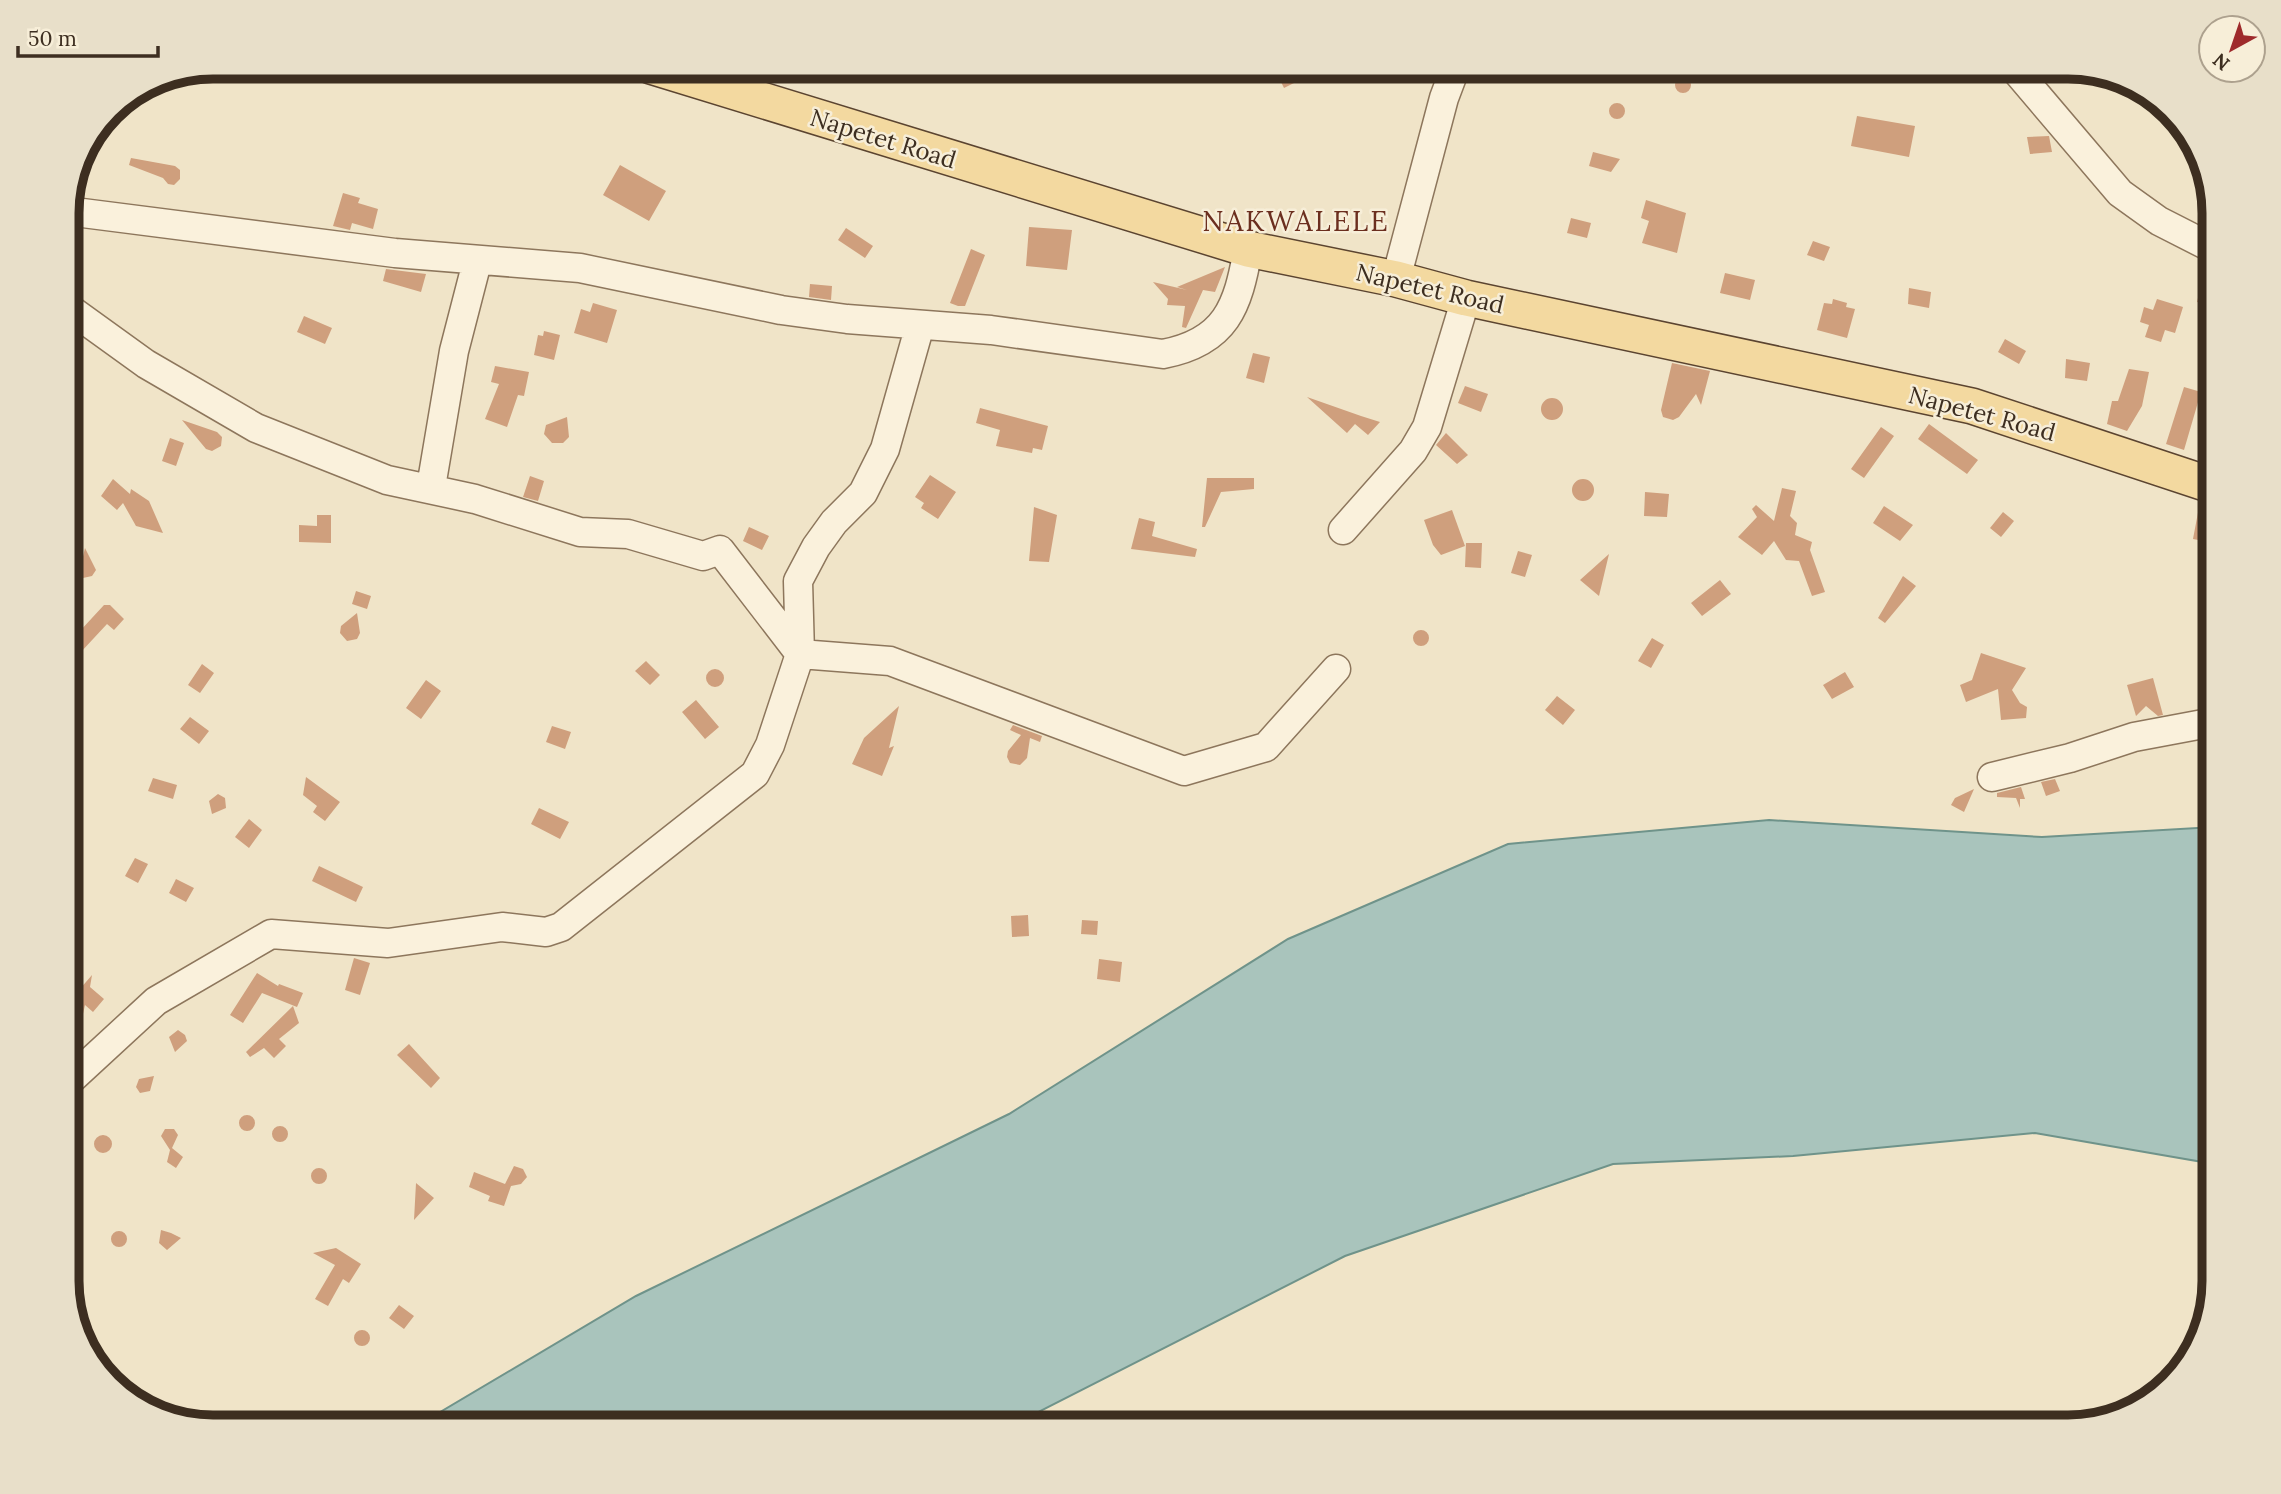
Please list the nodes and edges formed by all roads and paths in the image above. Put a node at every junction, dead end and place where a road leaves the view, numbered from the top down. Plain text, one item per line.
1 (733, 79) edge
2 (1451, 79) edge
3 (2023, 79) edge
4 (79, 212) edge
5 (2202, 243) edge
6 (1248, 248) junction
7 (477, 262) junction
8 (1396, 279) junction
9 (1466, 299) junction
10 (79, 316) edge
11 (919, 325) junction
12 (2202, 482) edge
13 (430, 487) junction
14 (1343, 530) dead end
15 (800, 654) junction
16 (1336, 669) dead end
17 (2202, 724) edge
18 (1992, 777) dead end
19 (79, 1072) edge

1 - 6 main road, Napetet Road
2 - 8 street
3 - 5 street
4 - 7 street
6 - 8 main road, Napetet Road
6 - 11 street
7 - 11 street
7 - 13 street
8 - 9 main road, Napetet Road
9 - 12 main road, Napetet Road
9 - 14 street
10 - 13 street
11 - 15 street
13 - 15 street
15 - 16 street
15 - 19 street
17 - 18 street

